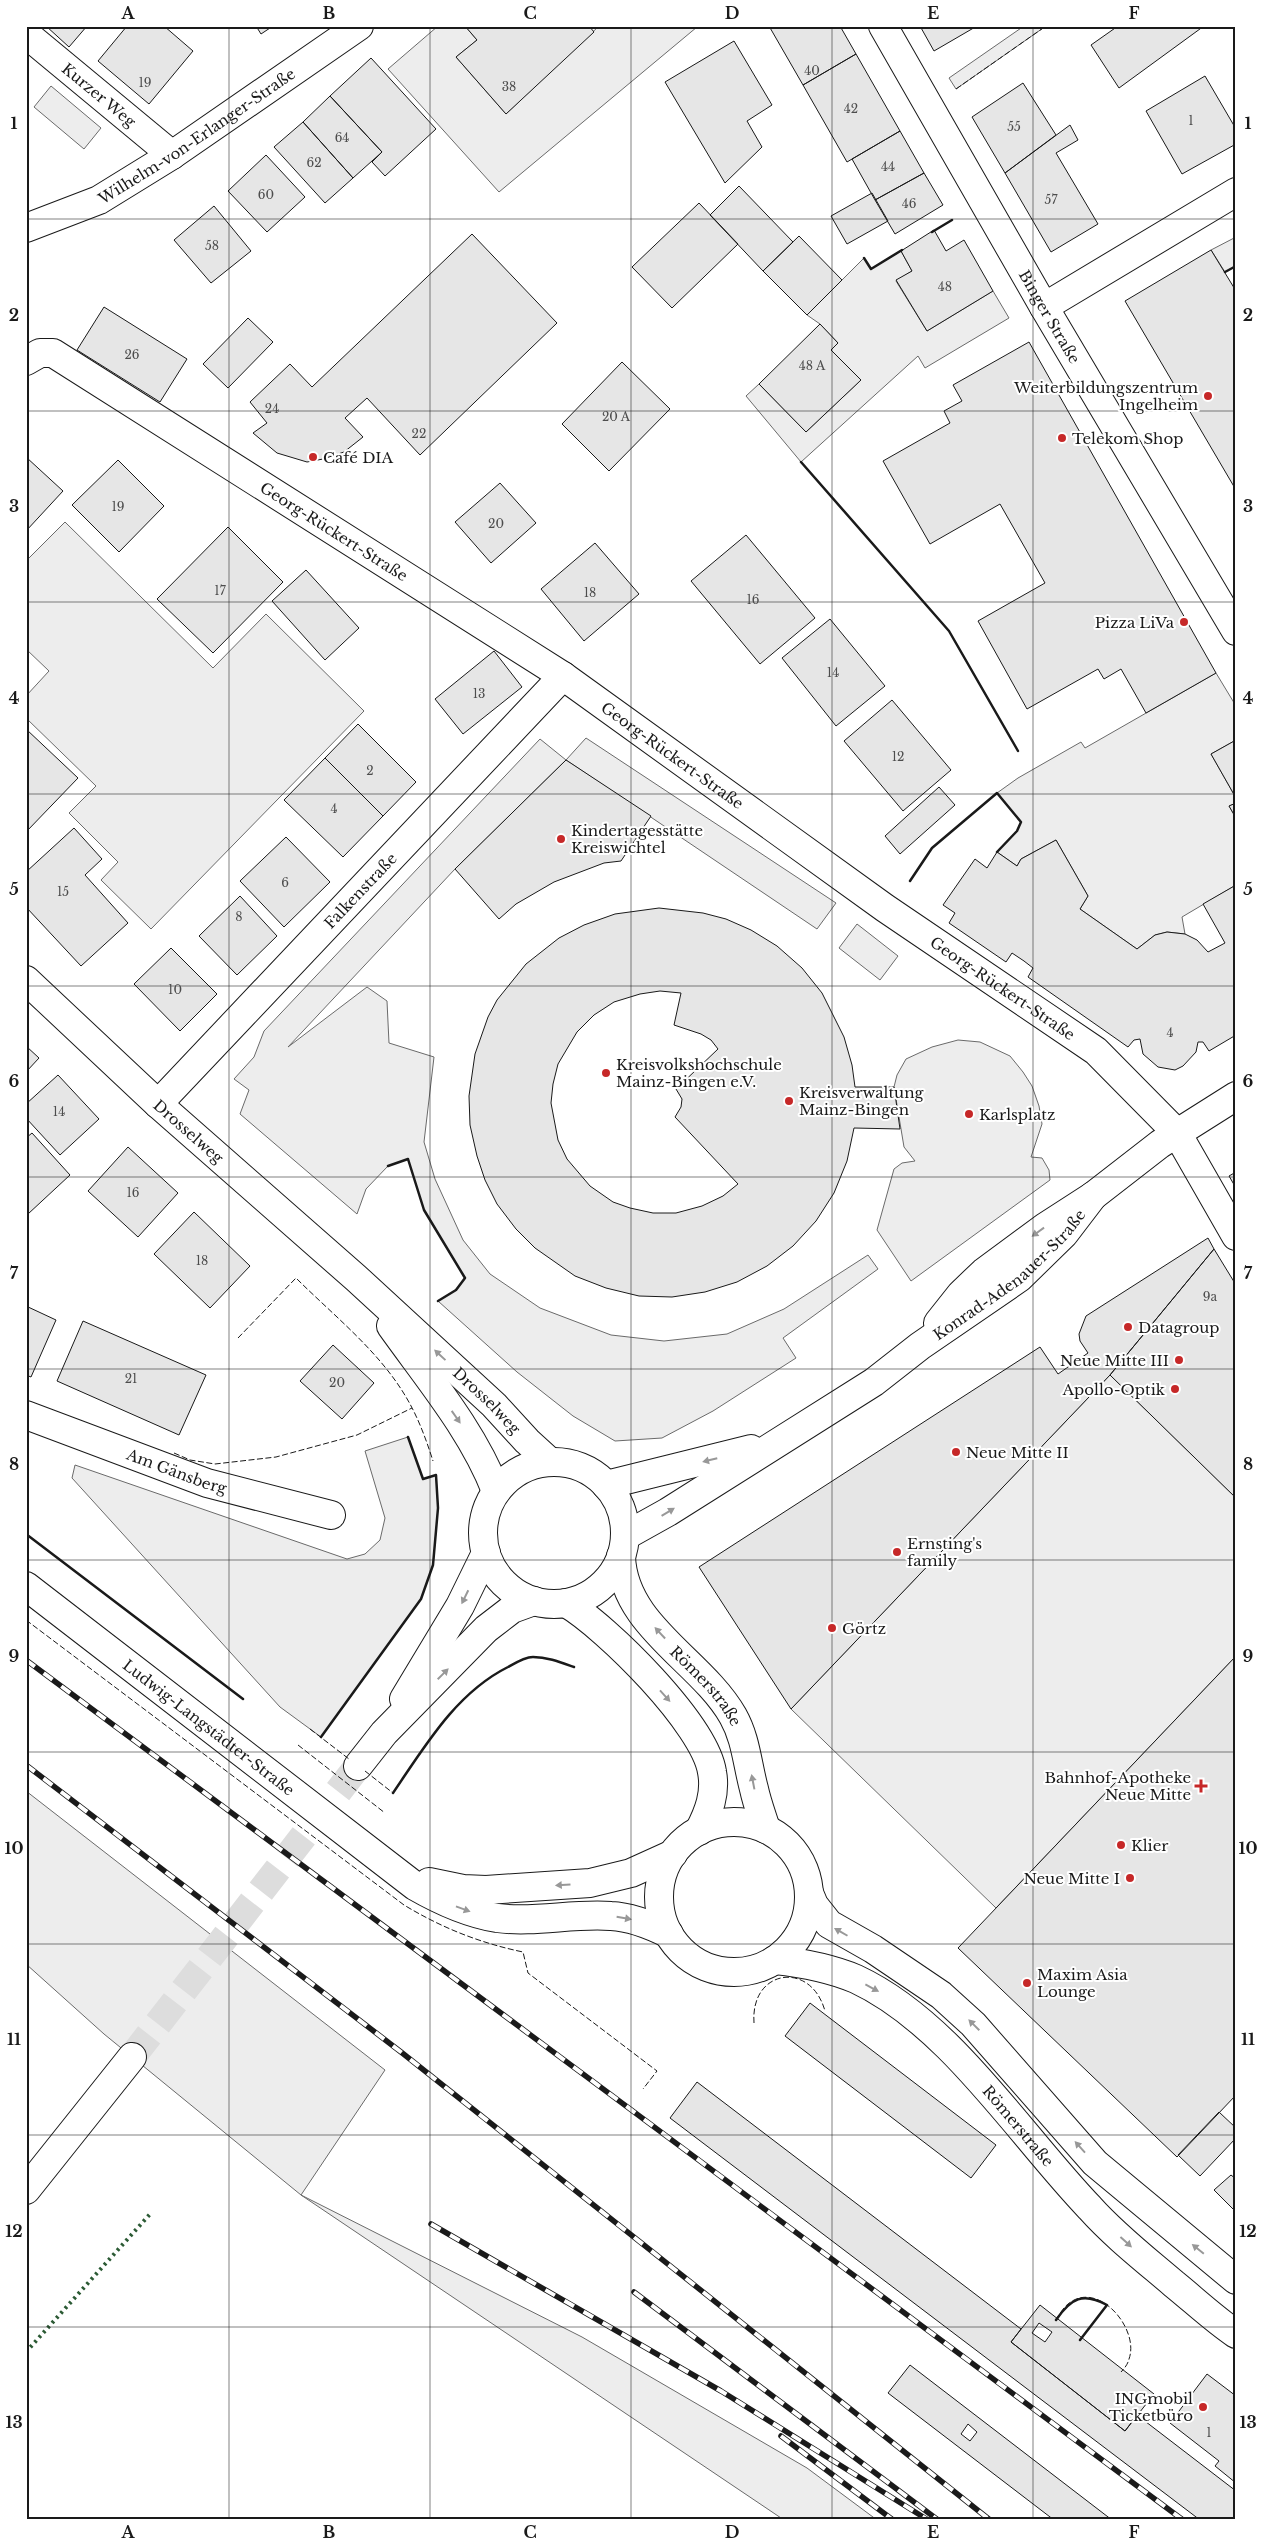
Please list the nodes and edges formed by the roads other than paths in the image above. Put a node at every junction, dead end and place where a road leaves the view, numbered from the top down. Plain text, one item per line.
1 (359, 26) edge
2 (884, 26) edge
3 (26, 34) edge
4 (172, 155) junction
5 (1236, 192) edge
6 (26, 228) edge
7 (1044, 306) junction
8 (33, 357) edge
9 (1236, 631) edge
10 (563, 676) junction
11 (26, 980) edge
12 (1236, 1096) edge
13 (158, 1104) junction
14 (1177, 1133) junction
15 (1236, 1236) edge
16 (356, 1278) junction
17 (26, 1415) edge
18 (774, 1443) junction
19 (550, 1462) junction
20 (606, 1485) junction
21 (496, 1491) junction
22 (331, 1516) dead end
23 (623, 1546) junction
24 (486, 1553) junction
25 (26, 1586) edge
26 (534, 1601) junction
27 (566, 1603) junction
28 (384, 1733) junction
29 (358, 1766) tunnel mouth
30 (766, 1829) junction
31 (699, 1831) junction
32 (673, 1854) junction
33 (392, 1867) junction
34 (810, 1893) junction
35 (669, 1934) junction
36 (775, 1960) junction
37 (132, 2057) tunnel mouth
38 (26, 2190) edge
39 (1236, 2280) edge
40 (1236, 2334) edge

1 - 4 main road, Wilhelm-von-Erlanger-Straße
2 - 7 main road, Binger Straße
3 - 4 main road, Kurzer Weg
4 - 6 main road, Wilhelm-von-Erlanger-Straße
5 - 7 main road
7 - 9 main road, Binger Straße
8 - 10 main road, Georg-Rückert-Straße
10 - 13 main road, Falkenstraße
10 - 14 main road, Georg-Rückert-Straße
11 - 13 main road, Drosselweg
12 - 14 main road, Konrad-Adenauer-Straße
13 - 16 main road, Drosselweg
14 - 15 main road, Georg-Rückert-Straße
14 - 18 main road, Konrad-Adenauer-Straße
19 -> 16 main road, Drosselweg
16 -> 21 main road, Drosselweg
17 - 22 main road, Am Gänsberg
18 -> 20 main road, Konrad-Adenauer-Straße
23 -> 18 main road, Konrad-Adenauer-Straße
19 - 20 main road
19 - 21 main road
20 - 23 main road
21 - 24 main road
23 - 27 main road
30 -> 23 main road, Römerstraße
24 - 26 main road
24 -> 28 main road
25 - 33 main road, Ludwig-Langstädter-Straße
26 - 27 main road
28 -> 26 main road
27 -> 31 main road, Römerstraße
28 - 29 main road
30 - 31 main road, Römerstraße
30 - 34 main road, Römerstraße
31 - 32 main road, Römerstraße
32 -> 33 main road, Ludwig-Langstädter-Straße
32 - 35 main road, Römerstraße
33 -> 35 main road, Ludwig-Langstädter-Straße
34 - 36 main road, Römerstraße
39 -> 34 main road, Römerstraße
35 - 36 main road, Römerstraße
36 -> 40 main road, Römerstraße
37 - 38 main road

